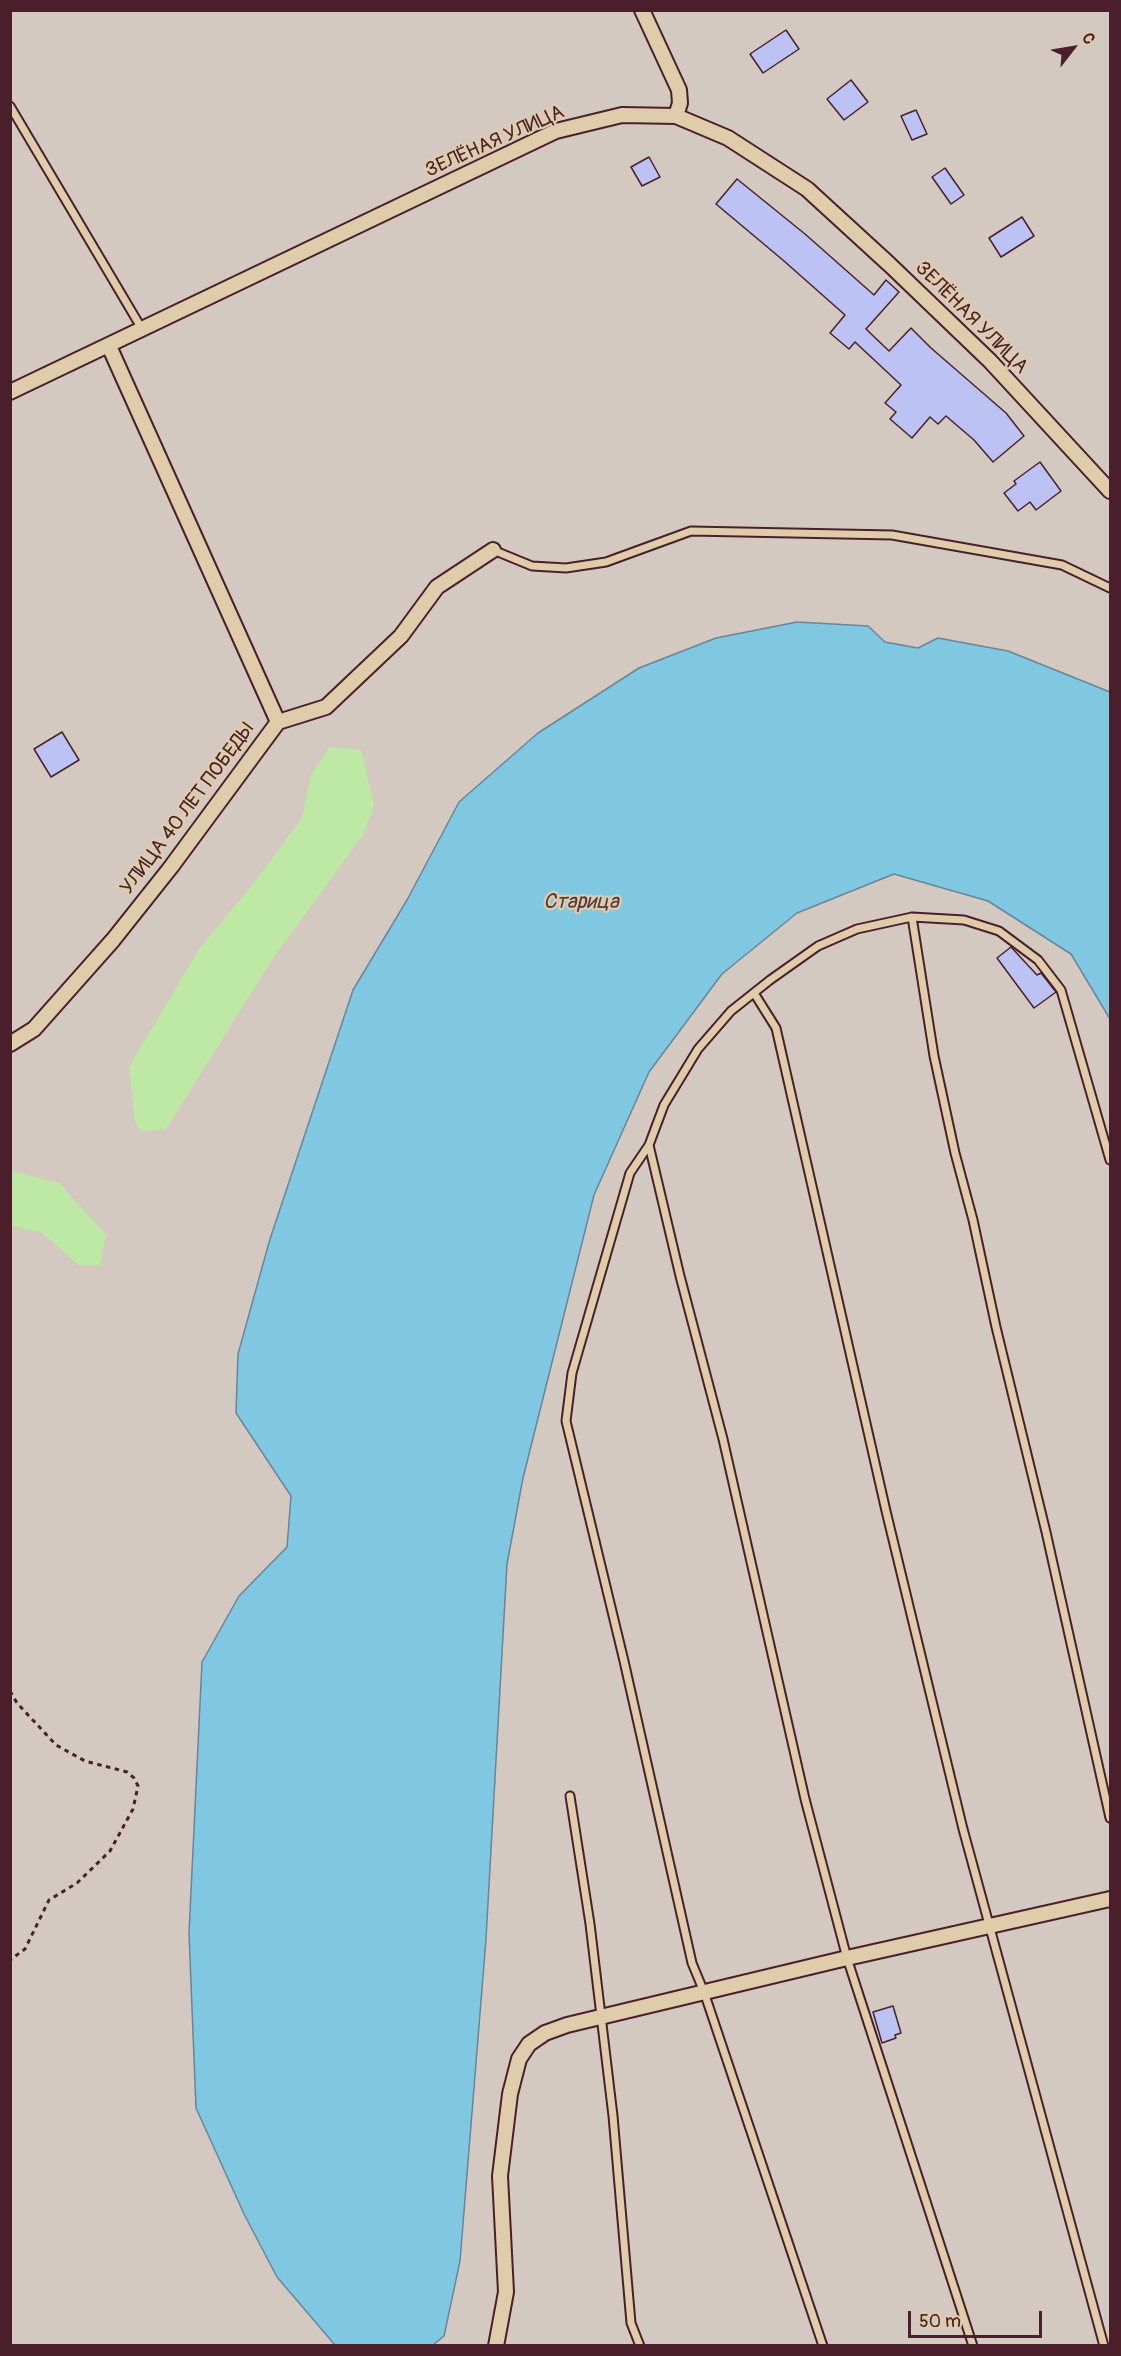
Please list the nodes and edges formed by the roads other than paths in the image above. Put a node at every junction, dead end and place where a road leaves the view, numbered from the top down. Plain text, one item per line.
1 (642, 10) edge
2 (10, 106) edge
3 (676, 116) junction
4 (142, 329) junction
5 (109, 346) junction
6 (10, 392) edge
7 (1110, 491) edge
8 (493, 550) joint
9 (1110, 588) edge
10 (278, 722) junction
11 (912, 917) junction
12 (754, 993) junction
13 (10, 1044) edge
14 (649, 1144) junction
15 (1110, 1160) edge
16 (570, 1796) dead end
17 (1110, 1818) edge
18 (1110, 1899) edge
19 (989, 1927) junction
20 (847, 1958) junction
21 (704, 1992) junction
22 (599, 2017) junction
23 (496, 2346) edge
24 (640, 2346) edge
25 (823, 2346) edge
26 (973, 2346) edge
27 (1104, 2346) edge

1 - 3 street
2 - 4 lane
3 - 4 street, ЗЕЛЁНАЯ УЛИЦА
3 - 7 street, ЗЕЛЁНАЯ УЛИЦА
4 - 5 street, ЗЕЛЁНАЯ УЛИЦА
5 - 6 street, ЗЕЛЁНАЯ УЛИЦА
5 - 10 street
8 - 9 lane
8 - 10 street, УЛИЦА 40 ЛЕТ ПОБЕДЫ
10 - 13 street, УЛИЦА 40 ЛЕТ ПОБЕДЫ
11 - 12 lane
11 - 15 lane
11 - 17 lane
12 - 14 lane
12 - 19 lane
14 - 20 lane
14 - 21 lane
16 - 22 lane
18 - 19 street
19 - 20 street
19 - 27 lane
20 - 21 street
20 - 26 lane
21 - 22 street
21 - 25 lane
22 - 23 street
22 - 24 lane

